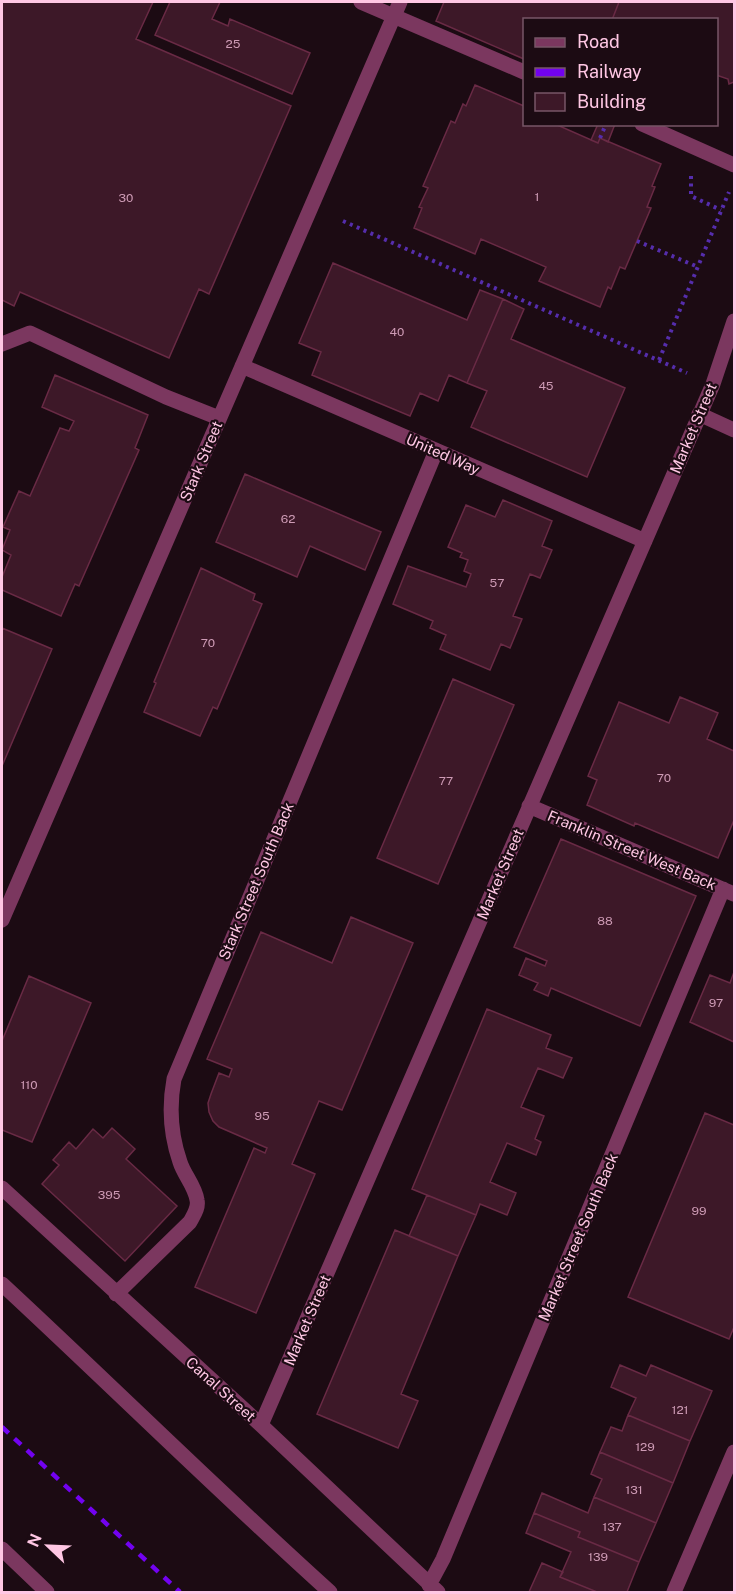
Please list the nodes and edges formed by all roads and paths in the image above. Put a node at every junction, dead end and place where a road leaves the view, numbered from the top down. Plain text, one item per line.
1 (361, 2) edge
2 (397, 8) edge
3 (523, 71) edge
4 (605, 126) edge
5 (646, 126) edge
6 (600, 138) dead end
7 (690, 146) junction
8 (735, 165) edge
9 (730, 189) dead end
10 (721, 210) junction
11 (342, 221) dead end
12 (637, 241) dead end
13 (698, 267) junction
14 (735, 321) edge
15 (2, 344) edge
16 (659, 360) junction
17 (242, 366) junction
18 (712, 384) junction
19 (699, 414) junction
20 (219, 418) junction
21 (735, 430) edge
22 (436, 451) junction
23 (645, 541) junction
24 (530, 806) junction
25 (729, 891) edge
26 (2, 920) edge
27 (2, 1188) edge
28 (2, 1284) edge
29 (116, 1294) junction
30 (261, 1425) junction
31 (735, 1452) edge
32 (2, 1549) edge
33 (433, 1589) edge
34 (47, 1593) edge
35 (330, 1593) edge
36 (674, 1593) edge

1 - 2 street
2 - 3 street
2 - 17 street, Stark Street
4 - 6 path
5 - 7 street
7 - 8 street
7 - 10 path
9 - 10 path
10 - 13 path
11 - 16 path
12 - 13 path
13 - 16 path
14 - 18 street, Market Street
15 - 20 street
16 - 18 path
17 - 20 street, Stark Street
17 - 22 street, United Way
18 - 19 street, Market Street
19 - 21 street
19 - 23 street, Market Street
20 - 26 street, Stark Street
22 - 23 street, United Way
22 - 29 street, Stark Street South Back
23 - 24 street, Market Street
24 - 25 street, Franklin Street West Back
24 - 30 street, Market Street
25 - 33 street, Market Street South Back
27 - 29 street, Canal Street
28 - 35 street
29 - 30 street, Canal Street
30 - 33 street, Canal Street
31 - 36 street
32 - 34 street

